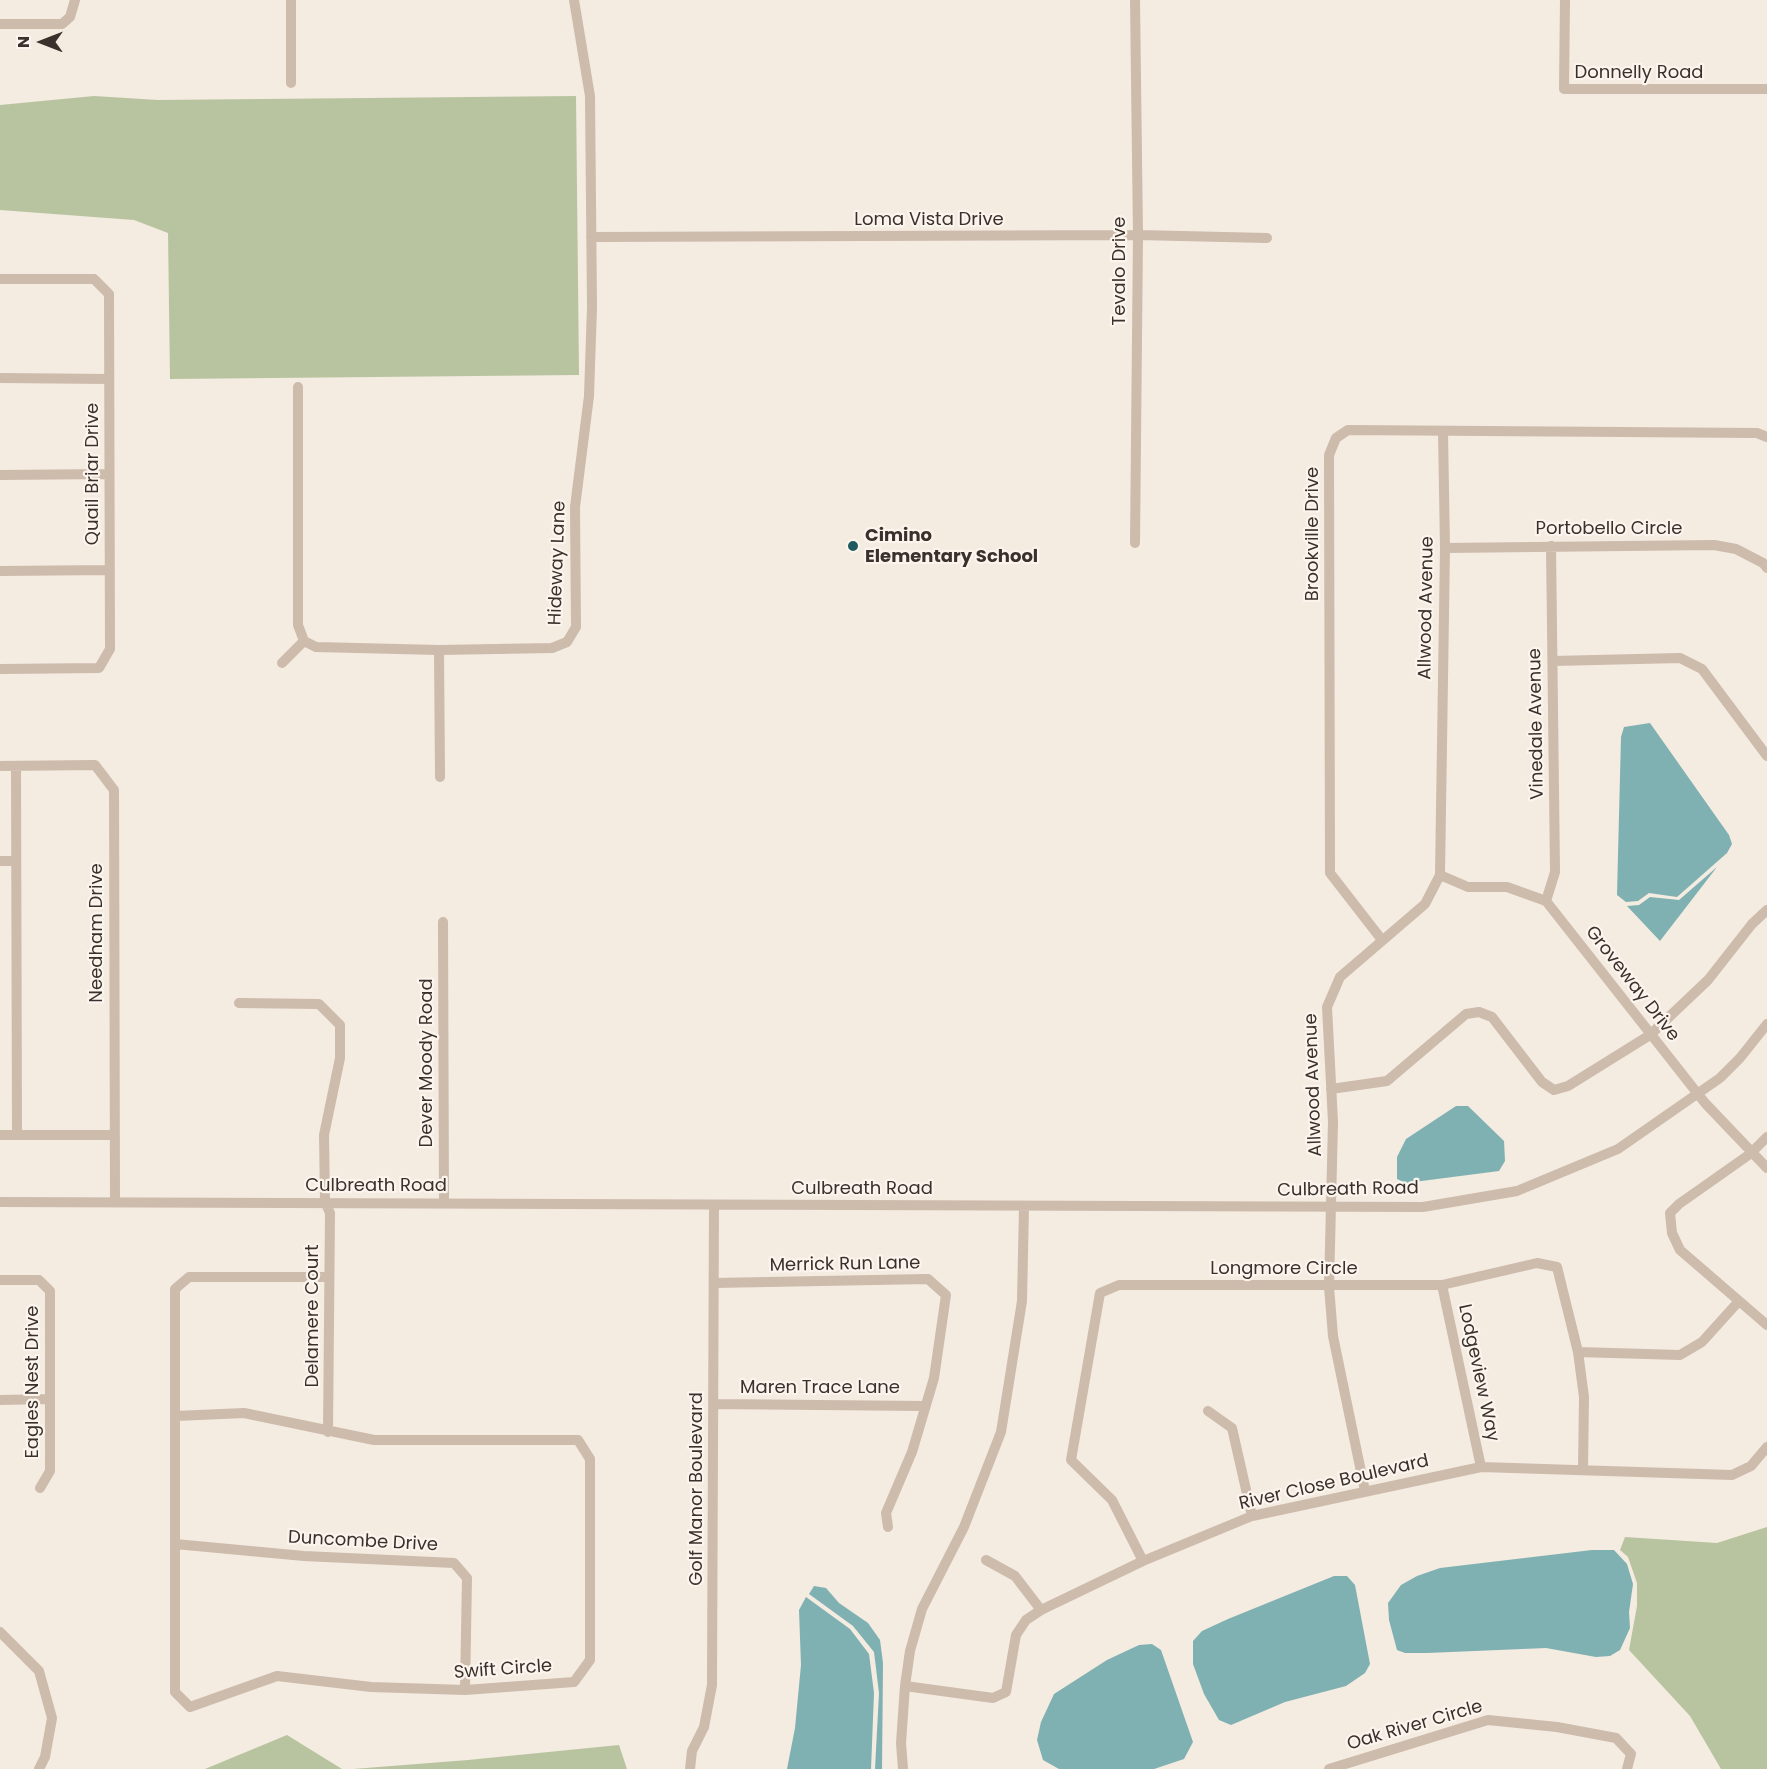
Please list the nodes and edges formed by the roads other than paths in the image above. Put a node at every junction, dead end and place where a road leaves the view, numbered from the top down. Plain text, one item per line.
1 (75, 0) edge
2 (291, 0) edge
3 (574, 0) edge
4 (1135, 0) edge
5 (1565, 0) edge
6 (0, 24) edge
7 (291, 83) dead end
8 (1767, 89) edge
9 (1138, 235) junction
10 (591, 237) junction
11 (1267, 238) dead end
12 (0, 279) edge
13 (0, 378) edge
14 (109, 379) junction
15 (298, 387) dead end
16 (1443, 432) junction
17 (1767, 437) edge
18 (109, 474) junction
19 (0, 475) edge
20 (1135, 543) dead end
21 (1551, 546) junction
22 (1445, 548) junction
23 (1766, 562) edge
24 (110, 570) junction
25 (0, 571) edge
26 (304, 641) junction
27 (439, 650) junction
28 (1553, 661) junction
29 (282, 663) dead end
30 (0, 669) edge
31 (1767, 756) edge
32 (0, 766) edge
33 (16, 766) junction
34 (440, 777) dead end
35 (0, 861) edge
36 (15, 861) junction
37 (1440, 875) junction
38 (1546, 902) junction
39 (1767, 910) edge
40 (443, 922) dead end
41 (1382, 940) junction
42 (239, 1003) dead end
43 (1767, 1024) edge
44 (1650, 1035) junction
45 (1331, 1089) junction
46 (1698, 1094) junction
47 (113, 1135) junction
48 (0, 1136) edge
49 (17, 1136) junction
50 (1767, 1137) edge
51 (1750, 1154) junction
52 (1767, 1168) edge
53 (115, 1201) junction
54 (0, 1202) edge
55 (325, 1202) junction
56 (444, 1203) junction
57 (714, 1204) junction
58 (1024, 1206) junction
59 (1333, 1208) junction
60 (329, 1277) junction
61 (0, 1280) edge
62 (714, 1283) junction
63 (1442, 1285) junction
64 (1329, 1287) junction
65 (1739, 1301) junction
66 (1767, 1325) edge
67 (1578, 1352) junction
68 (50, 1399) junction
69 (0, 1400) edge
70 (715, 1404) junction
71 (924, 1406) junction
72 (1208, 1411) dead end
73 (176, 1416) junction
74 (328, 1432) junction
75 (1767, 1447) edge
76 (1481, 1467) junction
77 (1582, 1469) junction
78 (40, 1488) dead end
79 (1365, 1491) junction
80 (1252, 1516) junction
81 (888, 1527) dead end
82 (175, 1544) junction
83 (986, 1560) dead end
84 (1143, 1561) junction
85 (1041, 1610) junction
86 (0, 1632) edge
87 (905, 1686) junction
88 (465, 1690) junction
89 (39, 1769) edge
90 (690, 1769) edge
91 (903, 1769) edge
92 (1329, 1769) edge
93 (1627, 1769) edge

1 - 6 street
2 - 7 street
3 - 10 street, Hideway Lane
4 - 9 street, Tevalo Drive
5 - 8 street, Donnelly Road
9 - 10 street, Loma Vista Drive
9 - 11 street, Loma Vista Drive
9 - 20 street, Tevalo Drive
10 - 27 street, Hideway Lane
12 - 14 street, Quail Briar Drive
13 - 14 street
14 - 18 street, Quail Briar Drive
15 - 26 street
16 - 17 street, Brookville Drive
16 - 22 street, Allwood Avenue
16 - 41 street, Brookville Drive
18 - 19 street
18 - 24 street, Quail Briar Drive
21 - 22 street, Portobello Circle
21 - 23 street, Portobello Circle
21 - 28 street, Vinedale Avenue
22 - 37 street, Allwood Avenue
24 - 25 street
24 - 30 street, Quail Briar Drive
26 - 27 street, Hideway Lane
26 - 29 street
27 - 34 street
28 - 31 street
28 - 38 street, Vinedale Avenue
32 - 33 street, Needham Drive
33 - 36 street
33 - 47 street, Needham Drive
35 - 36 street
36 - 49 street
37 - 38 street
37 - 41 street, Allwood Avenue
38 - 44 street, Groveway Drive
39 - 44 street
40 - 56 street, Dever Moody Road
41 - 45 street, Allwood Avenue
42 - 55 street, Delamere Court
43 - 46 street, Culbreath Road
44 - 45 street
44 - 46 street, Groveway Drive
45 - 59 street, Allwood Avenue
46 - 51 street, Groveway Drive
46 - 59 street, Culbreath Road
47 - 49 street
47 - 53 street, Needham Drive
48 - 49 street
50 - 51 street
51 - 52 street, Groveway Drive
51 - 65 street
53 - 54 street, Culbreath Road
53 - 55 street, Culbreath Road
55 - 56 street, Culbreath Road
55 - 60 street, Delamere Court
56 - 57 street, Culbreath Road
57 - 58 street, Culbreath Road
57 - 62 street, Golf Manor Boulevard
58 - 59 street, Culbreath Road
58 - 87 street
59 - 64 street, Allwood Avenue
60 - 73 street, Swift Circle
60 - 74 street, Delamere Court
61 - 68 street, Eagles Nest Drive
62 - 70 street, Golf Manor Boulevard
62 - 71 street, Merrick Run Lane
63 - 64 street, Longmore Circle
63 - 67 street, Longmore Circle
63 - 76 street, Lodgeview Way
64 - 79 street, Allwood Avenue
64 - 84 street, Longmore Circle
65 - 66 street
65 - 67 street
67 - 77 street, Longmore Circle
68 - 69 street
68 - 78 street, Eagles Nest Drive
70 - 71 street, Maren Trace Lane
70 - 90 street, Golf Manor Boulevard
71 - 81 street, Merrick Run Lane
72 - 80 street
73 - 74 street, Swift Circle
73 - 82 street, Swift Circle
74 - 88 street, Swift Circle
75 - 77 street, River Close Boulevard
76 - 77 street, River Close Boulevard
76 - 79 street, River Close Boulevard
79 - 80 street, River Close Boulevard
80 - 84 street, River Close Boulevard
82 - 88 street, Duncombe Drive
82 - 88 street, Swift Circle
83 - 85 street
84 - 85 street, River Close Boulevard
85 - 87 street, River Close Boulevard
86 - 89 street
87 - 91 street
92 - 93 street, Oak River Circle

